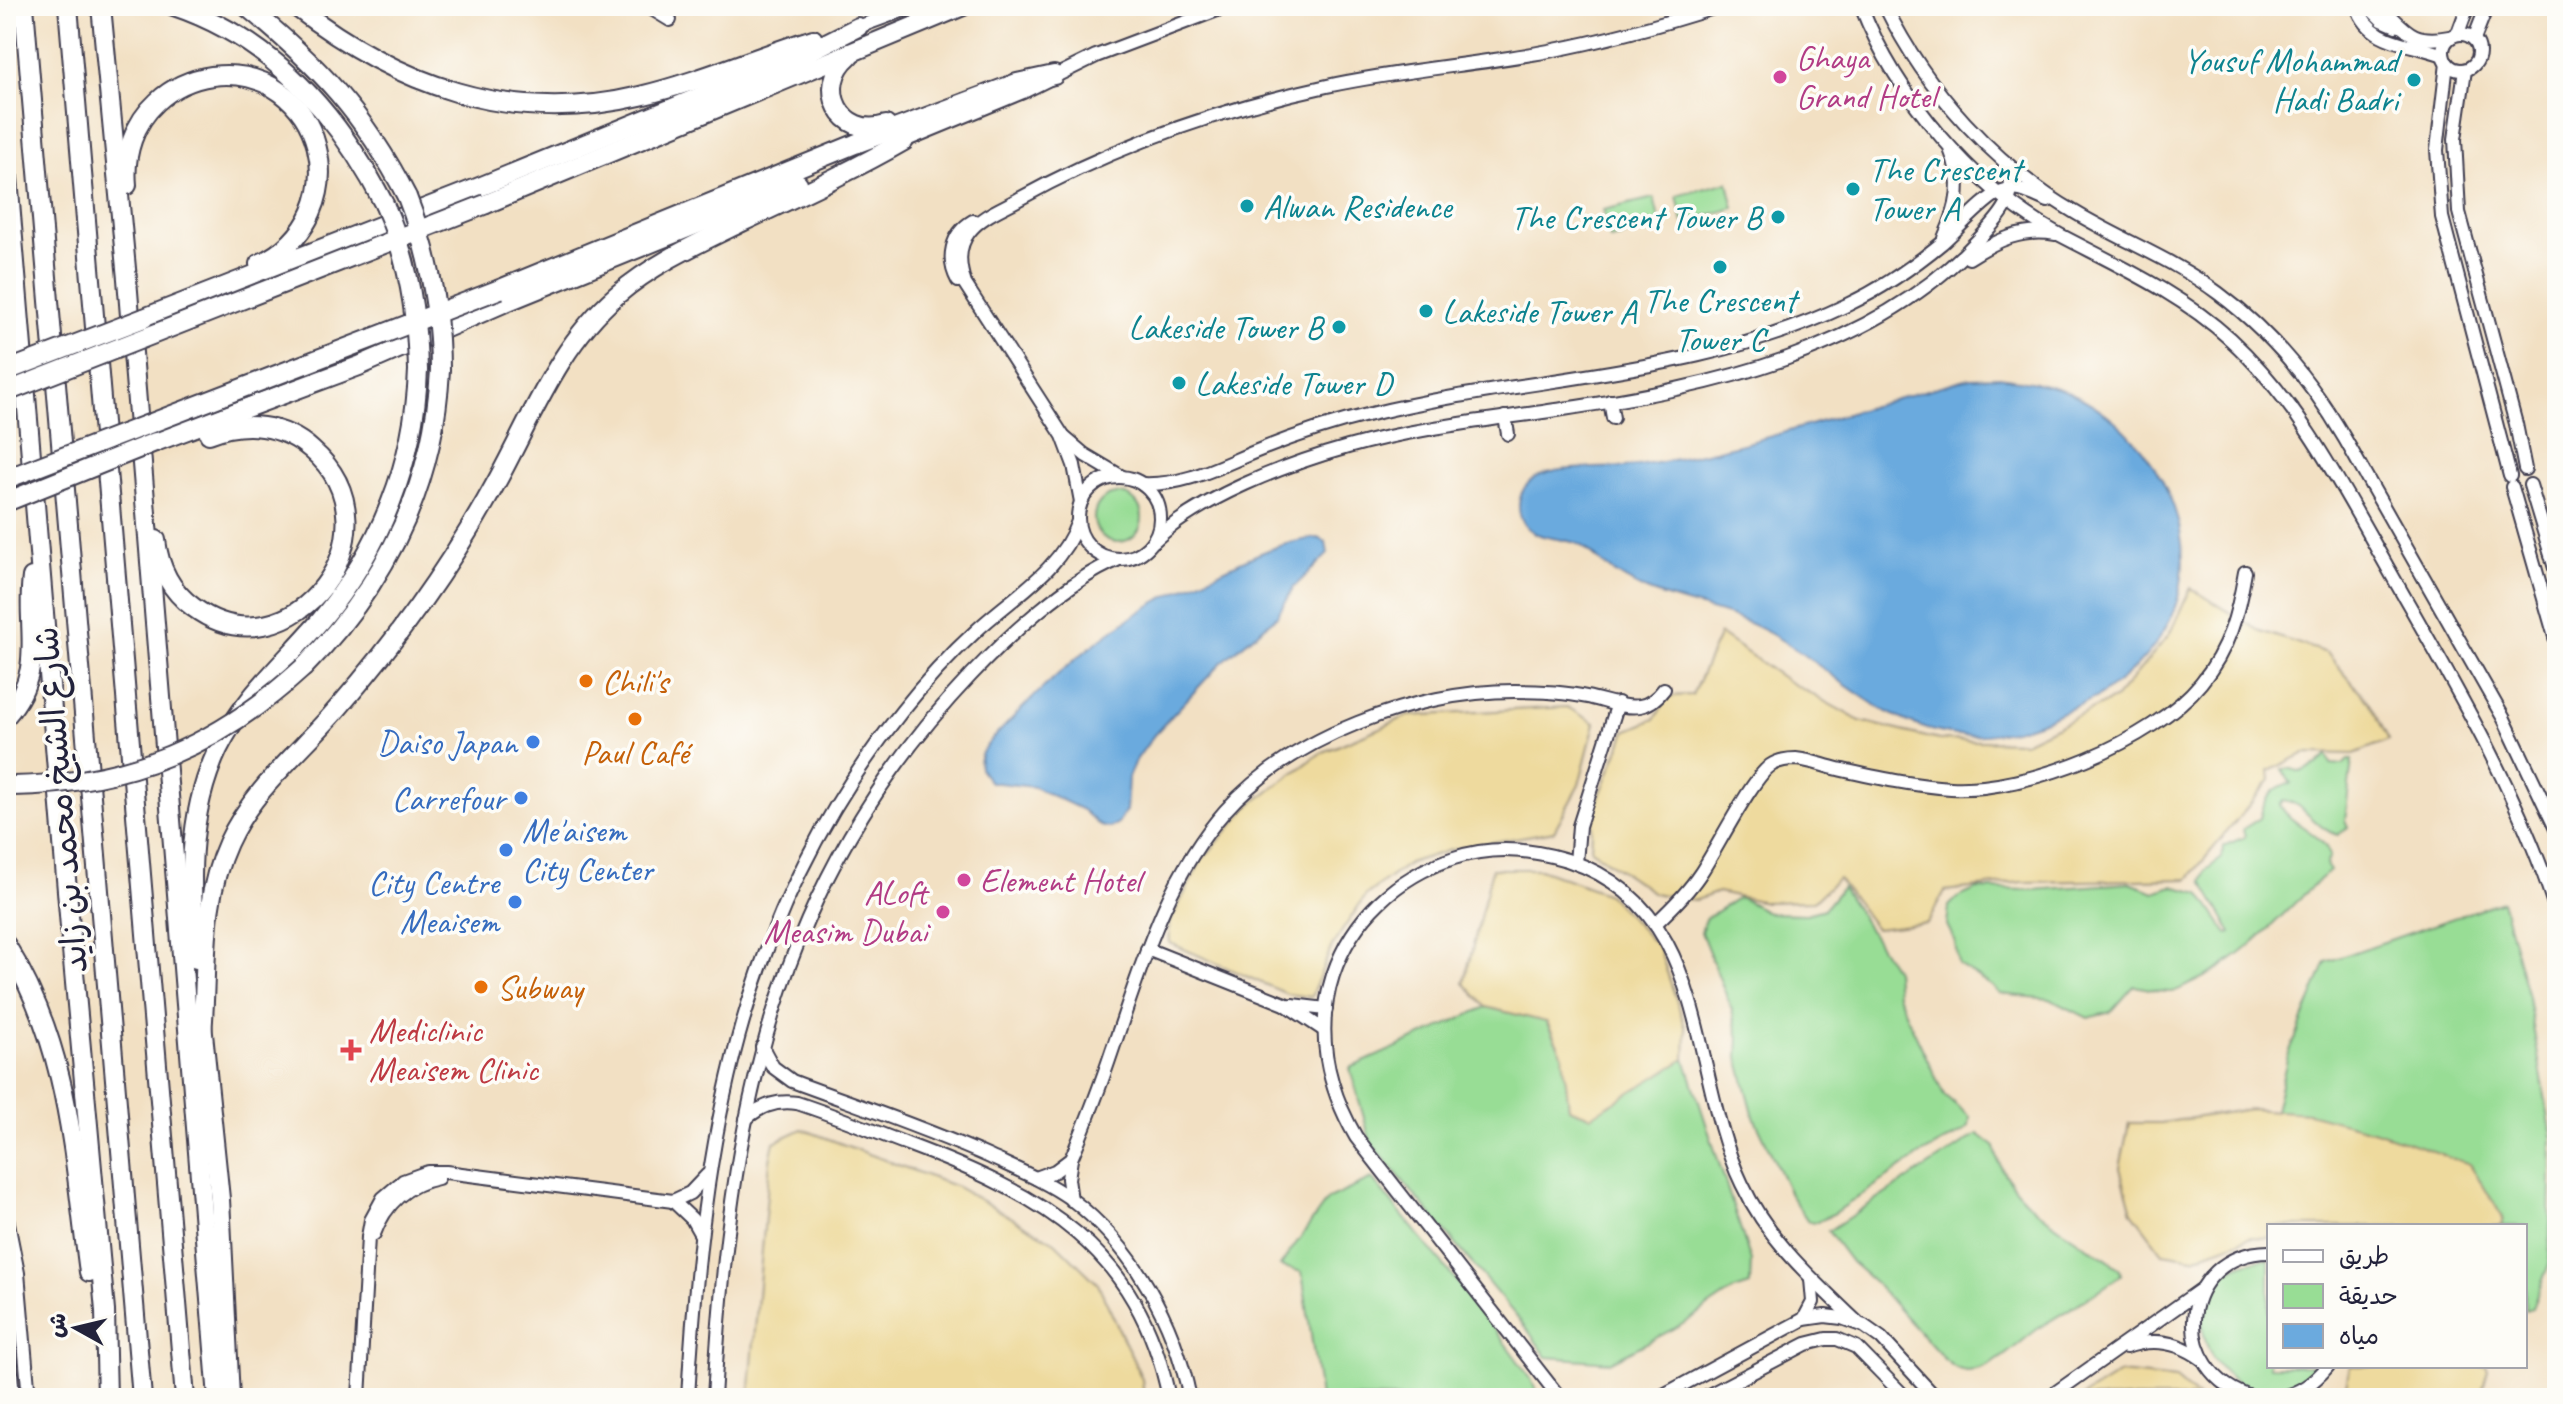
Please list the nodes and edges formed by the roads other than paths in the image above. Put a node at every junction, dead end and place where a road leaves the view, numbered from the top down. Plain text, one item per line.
1 (24, 6) edge
2 (68, 6) edge
3 (101, 6) edge
4 (175, 6) edge
5 (246, 6) edge
6 (295, 6) edge
7 (647, 6) edge
8 (915, 6) edge
9 (963, 6) edge
10 (1228, 6) edge
11 (1720, 6) edge
12 (1861, 6) edge
13 (1885, 6) edge
14 (2357, 6) edge
15 (2368, 6) edge
16 (2381, 6) edge
17 (2468, 6) edge
18 (2487, 6) edge
19 (670, 20) dead end
20 (2382, 20) junction
21 (858, 27) junction
22 (2402, 30) junction
23 (2376, 34) junction
24 (2454, 35) junction
25 (2474, 39) junction
26 (855, 52) junction
27 (2445, 59) junction
28 (2465, 70) junction
29 (1054, 75) junction
30 (927, 117) junction
31 (1944, 140) junction
32 (904, 141) junction
33 (6, 154) edge
34 (1999, 156) junction
35 (2007, 194) junction
36 (482, 196) junction
37 (2073, 212) junction
38 (2060, 234) junction
39 (1942, 243) junction
40 (1942, 275) junction
41 (127, 279) junction
42 (503, 296) junction
43 (191, 300) junction
44 (6, 314) edge
45 (22, 354) junction
46 (1607, 359) dead end
47 (6, 371) edge
48 (1610, 373) junction
49 (1472, 381) dead end
50 (6, 392) edge
51 (1475, 394) junction
52 (1610, 401) junction
53 (1505, 417) junction
54 (1613, 418) dead end
55 (1508, 434) dead end
56 (1063, 436) junction
57 (155, 442) junction
58 (141, 459) junction
59 (2525, 469) junction
60 (1124, 477) junction
61 (6, 479) edge
62 (2511, 482) junction
63 (1142, 484) junction
64 (2530, 485) junction
65 (6, 502) edge
66 (1081, 502) junction
67 (2409, 520) dead end
68 (1078, 521) junction
69 (2396, 528) junction
70 (1154, 541) junction
71 (40, 551) junction
72 (1117, 560) junction
73 (2245, 572) dead end
74 (2557, 575) edge
75 (2557, 644) edge
76 (1664, 689) dead end
77 (1618, 703) junction
78 (6, 716) edge
79 (9, 786) edge
80 (1579, 826) junction
81 (2557, 831) edge
82 (1554, 856) junction
83 (1576, 863) junction
84 (2557, 913) edge
85 (1656, 923) junction
86 (6, 945) edge
87 (1147, 949) junction
88 (1285, 1004) junction
89 (1326, 1009) junction
90 (1324, 1030) junction
91 (202, 1033) junction
92 (762, 1047) junction
93 (746, 1119) junction
94 (1071, 1159) junction
95 (709, 1172) junction
96 (1036, 1178) junction
97 (1071, 1200) junction
98 (673, 1201) junction
99 (6, 1213) edge
100 (701, 1235) junction
101 (2267, 1252) edge
102 (12, 1274) edge
103 (1811, 1279) junction
104 (2203, 1288) junction
105 (6, 1312) edge
106 (1804, 1319) junction
107 (1857, 1322) junction
108 (2112, 1352) junction
109 (2202, 1359) junction
110 (104, 1364) junction
111 (2326, 1368) edge
112 (13, 1398) edge
113 (29, 1398) edge
114 (107, 1398) edge
115 (142, 1398) edge
116 (185, 1398) edge
117 (218, 1398) edge
118 (230, 1398) edge
119 (359, 1398) edge
120 (688, 1398) edge
121 (714, 1398) edge
122 (1169, 1398) edge
123 (1190, 1398) edge
124 (1560, 1398) edge
125 (1658, 1398) edge
126 (1703, 1398) edge
127 (1906, 1398) edge
128 (1936, 1398) edge
129 (2048, 1398) edge
130 (2254, 1398) edge
131 (2277, 1398) edge

1 - 115 highway, شارع الشيخ محمد بن زايد
2 - 116 highway
3 - 41 highway
4 - 91 highway, bridge
5 - 79 highway, bridge
6 - 21 highway
7 - 19 street
8 - 21 street
9 - 26 highway
10 - 29 street
11 - 56 street
12 - 31 street
13 - 34 street
14 - 23 street
15 - 20 street
16 - 22 street
17 - 24 street
18 - 25 street
20 - 22 street
20 - 23 street
21 - 36 highway
22 - 24 street
23 - 27 street
24 - 25 street
24 - 27 street
25 - 28 street
26 - 30 highway
26 - 36 highway
27 - 28 street
27 - 62 street
28 - 59 street
29 - 30 highway
29 - 32 street
30 - 42 highway
31 - 35 street
31 - 39 street
32 - 42 highway
32 - 91 highway
33 - 45 highway
34 - 35 street
34 - 37 street
35 - 37 street
35 - 38 street
35 - 39 street
35 - 40 street
36 - 43 highway, bridge
36 - 50 highway, bridge
37 - 69 street
38 - 40 street
38 - 84 street
39 - 48 street
40 - 52 street
41 - 43 highway
41 - 58 highway
42 - 57 highway, bridge
42 - 61 highway, bridge
43 - 47 highway, bridge
44 - 45 highway
45 - 71 highway
46 - 48 street
48 - 51 street
49 - 51 street
51 - 63 street
52 - 53 street
52 - 54 street
53 - 55 street
53 - 70 street
56 - 60 street
56 - 66 street
57 - 58 highway
57 - 65 highway, bridge
58 - 117 highway
59 - 62 street
59 - 64 street
60 - 63 street
60 - 66 street
62 - 64 street
62 - 75 street
63 - 70 street
64 - 74 street
66 - 68 street
67 - 69 street
68 - 72 street
68 - 95 street
69 - 81 street
70 - 72 street
71 - 78 highway
71 - 110 highway
72 - 92 street
73 - 85 street
76 - 77 street
77 - 80 street
77 - 87 street
80 - 82 street
80 - 83 street
82 - 83 street
82 - 89 street
83 - 85 street
85 - 103 street
86 - 110 highway
87 - 88 street
87 - 94 street
88 - 89 street
88 - 90 street
89 - 90 street
90 - 124 street
91 - 118 highway
92 - 93 street
92 - 96 street
93 - 121 street
93 - 122 street
94 - 96 street
94 - 97 street
95 - 98 street
95 - 100 street
96 - 97 street
97 - 123 street
98 - 100 street
98 - 119 street
99 - 102 street
100 - 120 street
101 - 104 street
102 - 113 street
103 - 106 street
103 - 107 street
104 - 108 street
104 - 109 street
105 - 112 street
106 - 107 street
106 - 125 street
107 - 128 street
108 - 109 street
108 - 129 street
109 - 130 street
110 - 114 highway
111 - 131 street
126 - 127 street

